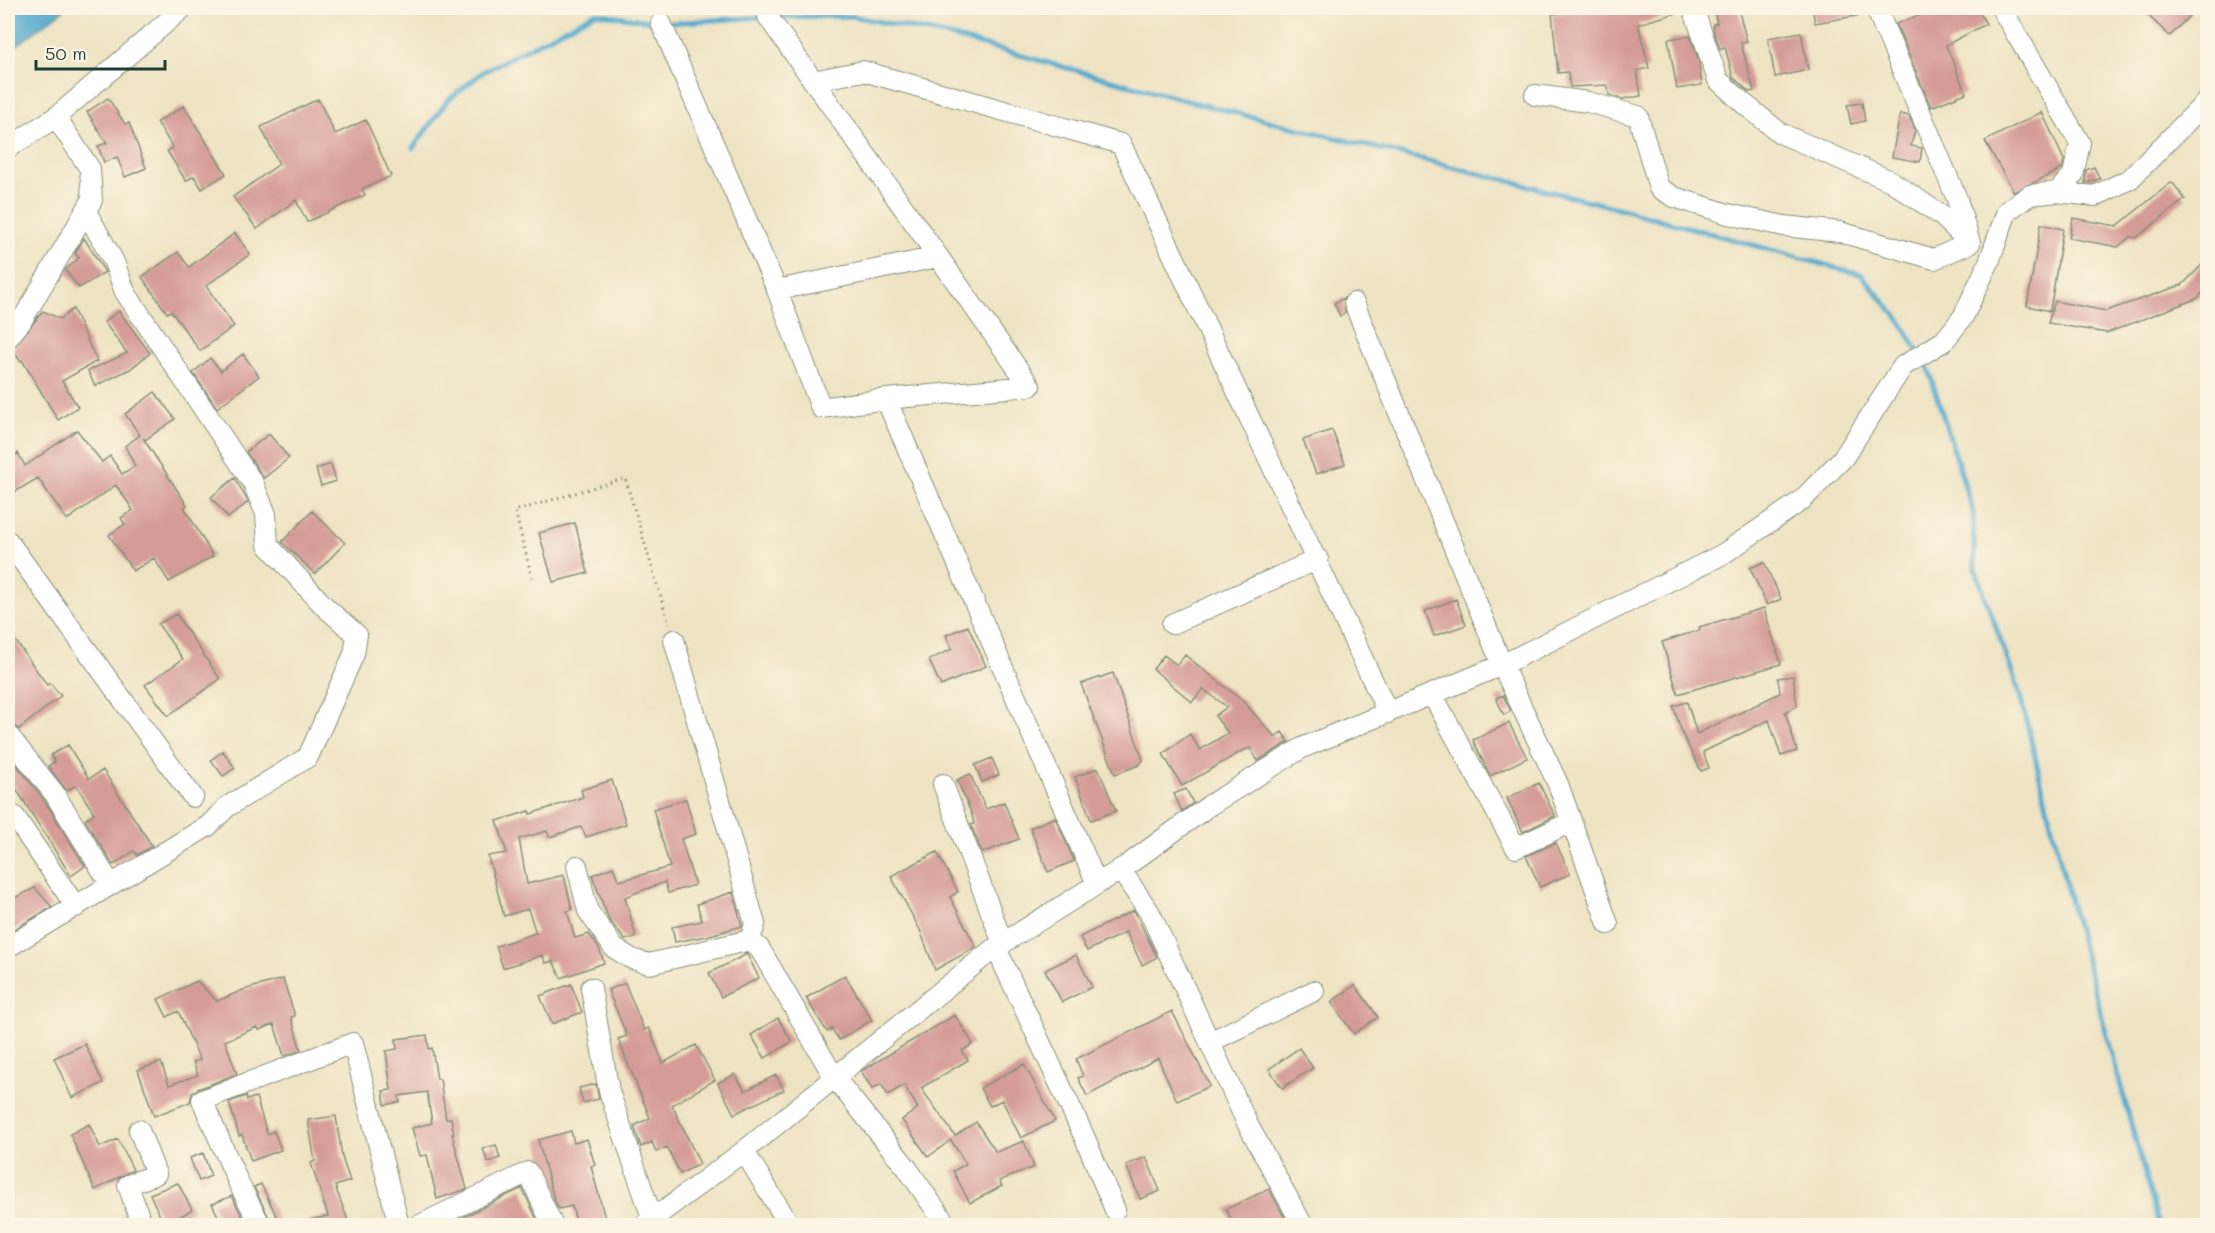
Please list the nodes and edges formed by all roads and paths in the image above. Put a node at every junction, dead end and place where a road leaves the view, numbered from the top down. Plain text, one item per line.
1 (183, 8) edge
2 (1693, 8) edge
3 (1876, 8) edge
4 (2001, 8) edge
5 (768, 17) dead end
6 (661, 23) dead end
7 (813, 81) junction
8 (1534, 95) dead end
9 (2208, 100) edge
10 (56, 117) junction
11 (8, 148) edge
12 (2057, 192) junction
13 (86, 211) junction
14 (1970, 243) junction
15 (938, 257) junction
16 (1989, 262) junction
17 (777, 290) junction
18 (1354, 303) dead end
19 (8, 338) edge
20 (886, 399) junction
21 (8, 541) edge
22 (1318, 559) junction
23 (532, 578) dead end
24 (1172, 624) dead end
25 (674, 640) joint
26 (1502, 665) junction
27 (1432, 694) junction
28 (1388, 713) junction
29 (8, 735) edge
30 (943, 784) dead end
31 (193, 797) dead end
32 (8, 812) edge
33 (1571, 822) junction
34 (577, 866) dead end
35 (1120, 869) junction
36 (1097, 884) junction
37 (111, 885) junction
38 (76, 907) junction
39 (1608, 924) dead end
40 (750, 940) junction
41 (999, 946) junction
42 (8, 947) edge
43 (591, 988) dead end
44 (1314, 991) dead end
45 (1209, 1042) junction
46 (834, 1077) junction
47 (139, 1130) dead end
48 (744, 1151) junction
49 (1115, 1210) dead end
50 (647, 1222) edge
51 (142, 1226) edge
52 (261, 1226) edge
53 (399, 1226) edge
54 (418, 1226) edge
55 (553, 1226) edge
56 (790, 1226) edge
57 (947, 1226) edge
58 (1303, 1226) edge

1 - 10 street
2 - 14 street
3 - 14 street
4 - 12 street
5 - 7 street
6 - 17 street
7 - 15 street
7 - 22 street
8 - 14 street
9 - 12 street
10 - 11 street
10 - 13 street
12 - 16 street
13 - 19 street
13 - 37 street
14 - 16 street
15 - 17 street
15 - 20 street
16 - 26 street
17 - 20 street
18 - 26 street
20 - 36 street
21 - 31 street
22 - 24 street
22 - 28 street
23 - 25 path
25 - 40 street
26 - 27 street
26 - 33 street
27 - 28 street
27 - 33 street
28 - 35 street
29 - 37 street
30 - 41 street
32 - 38 street
33 - 39 street
34 - 40 street
35 - 36 street
35 - 45 street
36 - 41 street
37 - 38 street
38 - 42 street
40 - 46 street
41 - 46 street
41 - 49 street
43 - 50 street
44 - 45 street
45 - 58 street
46 - 48 street
46 - 57 street
47 - 51 street
48 - 50 street
48 - 56 street
52 - 53 street
54 - 55 street

